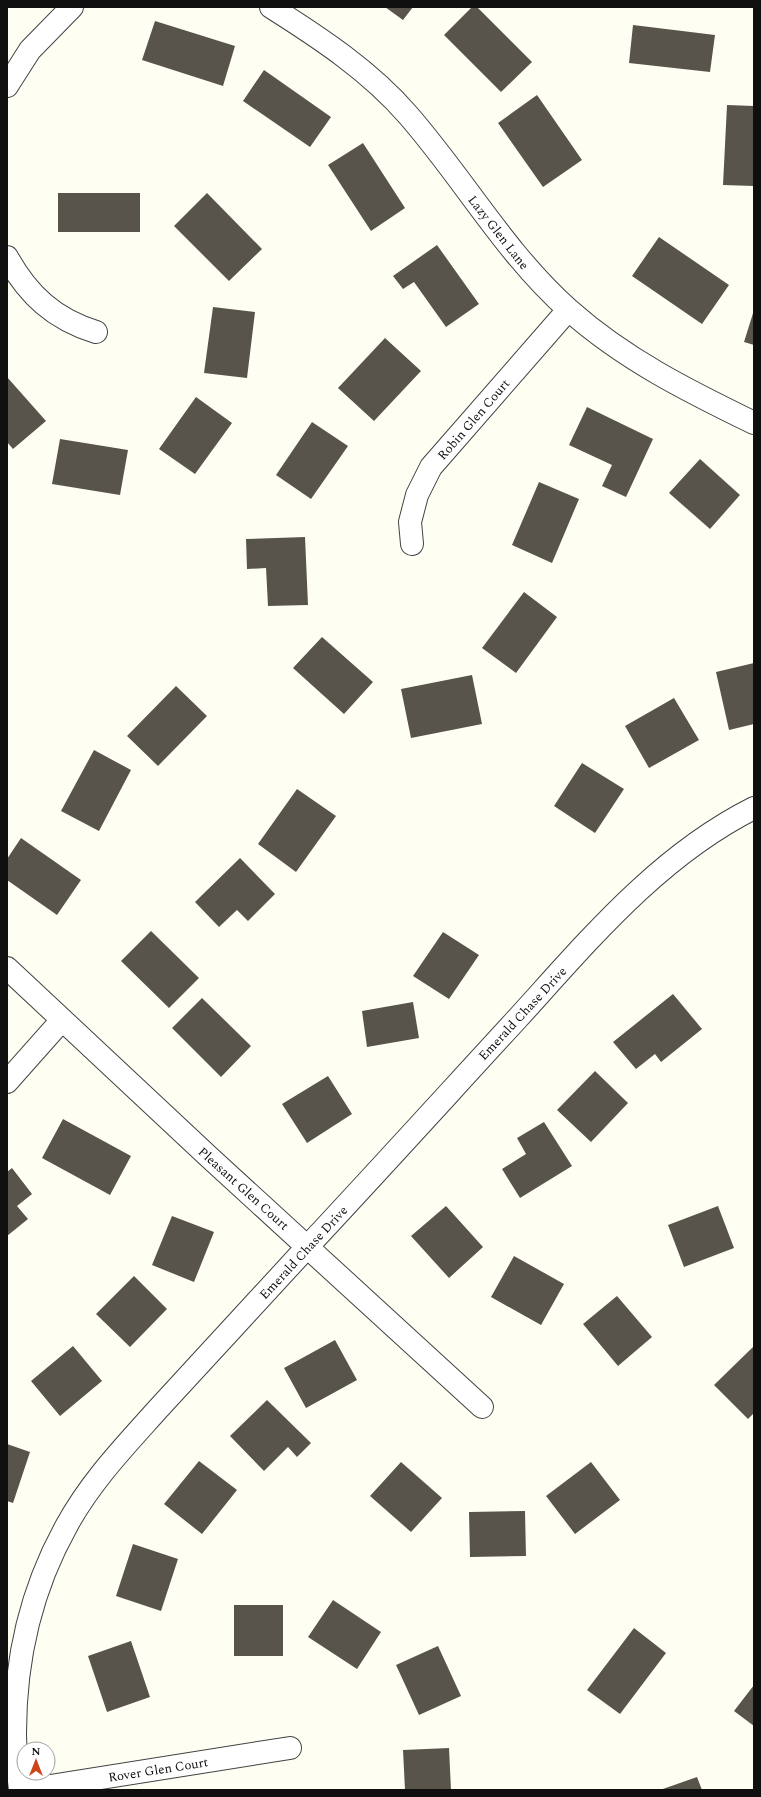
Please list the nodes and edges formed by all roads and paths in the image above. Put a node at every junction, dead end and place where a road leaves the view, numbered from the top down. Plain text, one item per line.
1 (72, 7) edge
2 (271, 7) edge
3 (7, 86) edge
4 (7, 257) edge
5 (568, 310) junction
6 (96, 332) dead end
7 (754, 423) edge
8 (412, 544) dead end
9 (754, 808) edge
10 (7, 968) edge
11 (62, 1020) junction
12 (7, 1082) edge
13 (308, 1247) junction
14 (482, 1407) dead end
15 (290, 1748) dead end
16 (20, 1790) edge
17 (25, 1790) edge

1 - 3 street
2 - 5 street, Lazy Glen Lane
4 - 6 street
5 - 7 street, Lazy Glen Lane
5 - 8 street, Robin Glen Court
9 - 13 street, Emerald Chase Drive
10 - 11 street, Pleasant Glen Court
11 - 12 street
11 - 13 street, Pleasant Glen Court
13 - 14 street, Pleasant Glen Court
13 - 16 street, Emerald Chase Drive
15 - 17 street, Rover Glen Court

